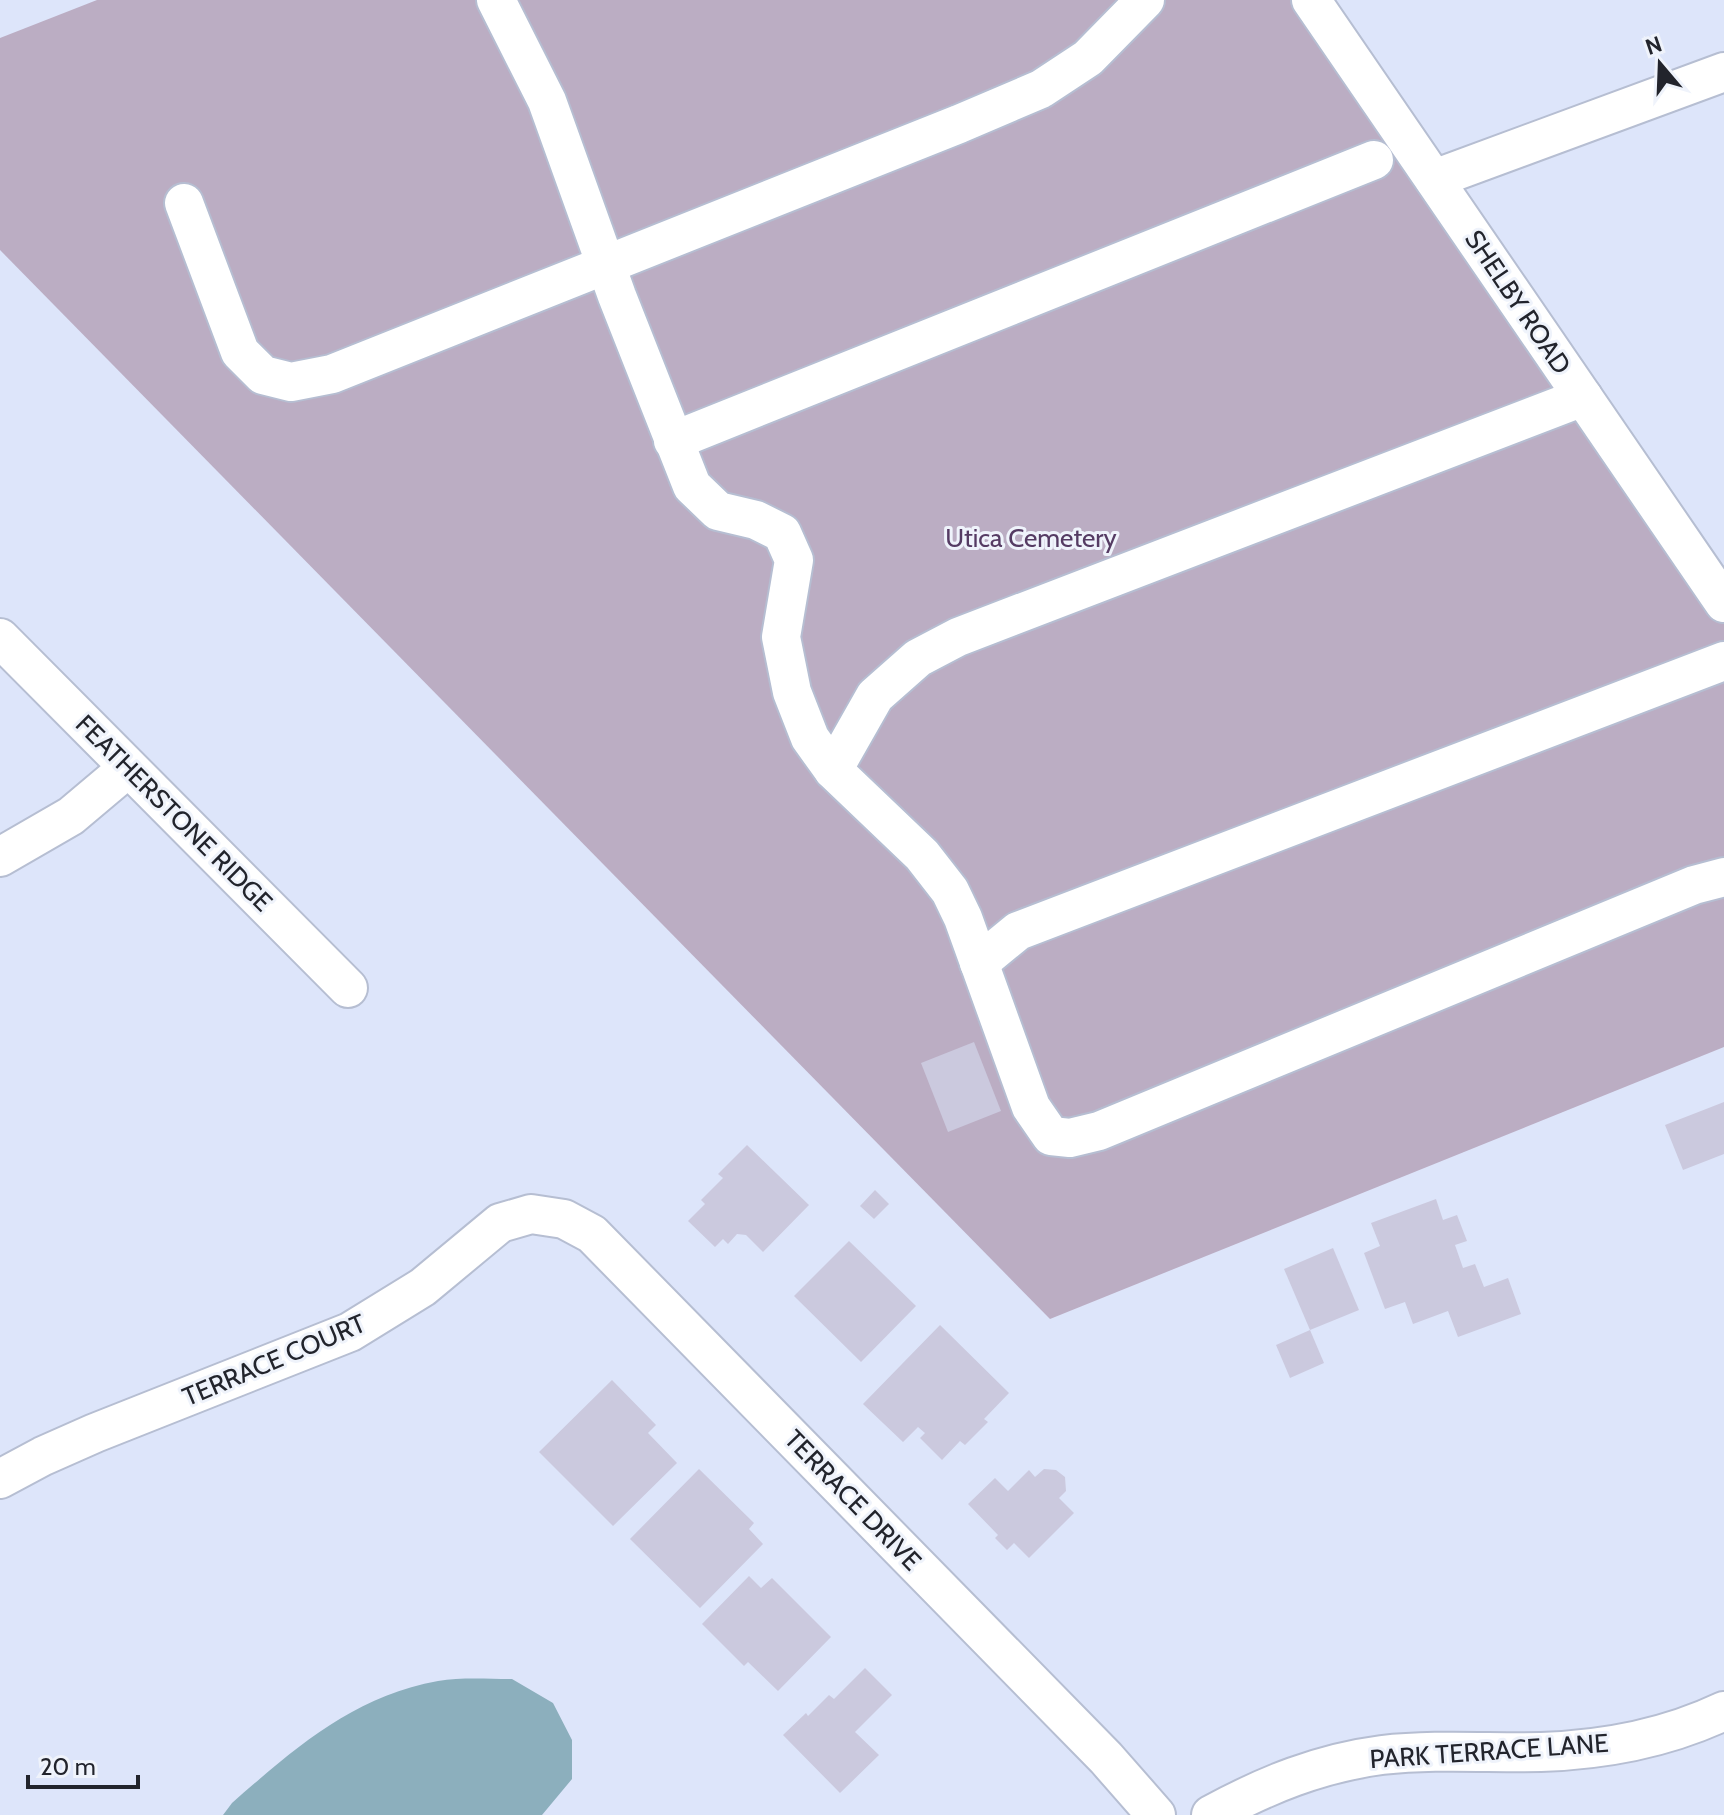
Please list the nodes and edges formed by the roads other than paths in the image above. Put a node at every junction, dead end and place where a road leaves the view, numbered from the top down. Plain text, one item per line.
1 (496, 0) edge
2 (1145, 0) edge
3 (1311, 0) edge
4 (1724, 72) edge
5 (1374, 160) dead end
6 (1434, 179) junction
7 (184, 203) dead end
8 (606, 265) junction
9 (1583, 397) junction
10 (673, 441) junction
11 (1724, 603) edge
12 (0, 638) edge
13 (1724, 661) edge
14 (128, 768) junction
15 (833, 770) junction
16 (0, 857) edge
17 (1724, 877) edge
18 (979, 963) junction
19 (348, 988) dead end
20 (531, 1214) joint
21 (0, 1479) edge
22 (1724, 1711) edge
23 (1156, 1815) edge
24 (1211, 1815) edge

1 - 8 street
2 - 8 street
3 - 6 street, SHELBY ROAD
4 - 6 street
5 - 10 street
6 - 9 street, SHELBY ROAD
7 - 8 street
8 - 10 street
9 - 11 street, SHELBY ROAD
9 - 15 street
10 - 15 street
12 - 14 street, FEATHERSTONE RIDGE
13 - 18 street
14 - 16 street
14 - 19 street, FEATHERSTONE RIDGE
15 - 18 street
17 - 18 street
20 - 21 street, TERRACE COURT
20 - 23 street, TERRACE DRIVE
22 - 24 street, PARK TERRACE LANE

